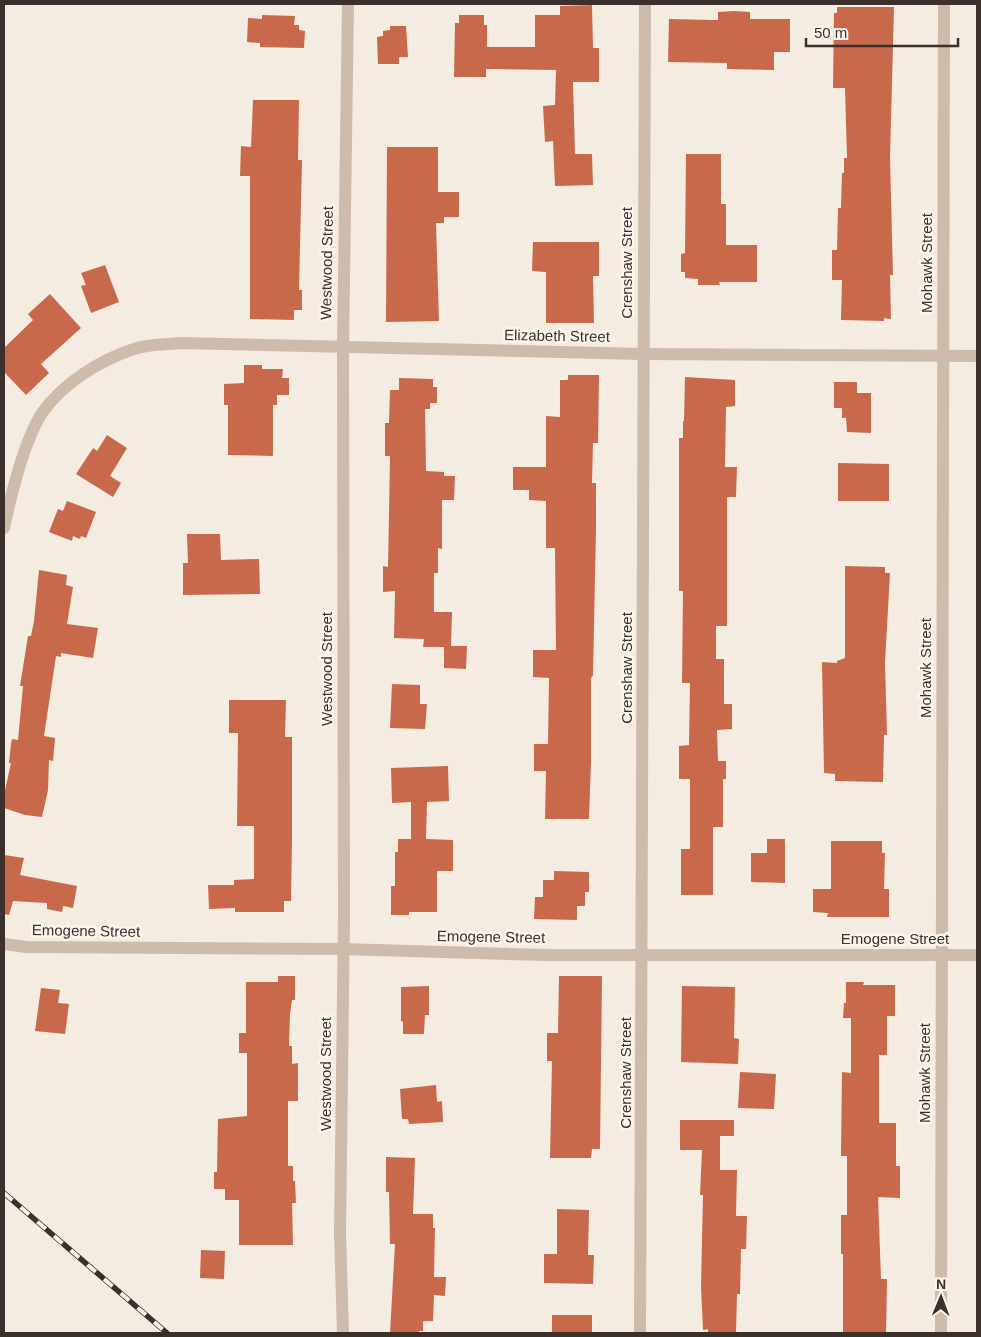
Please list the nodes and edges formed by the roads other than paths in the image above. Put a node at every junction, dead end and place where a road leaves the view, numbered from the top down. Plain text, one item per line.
1 (348, 4) edge
2 (645, 4) edge
3 (944, 4) edge
4 (343, 348) junction
5 (643, 354) junction
6 (943, 356) junction
7 (977, 356) edge
8 (4, 522) edge
9 (4, 944) edge
10 (342, 949) junction
11 (643, 955) junction
12 (941, 955) junction
13 (977, 955) edge
14 (343, 1333) edge
15 (640, 1333) edge
16 (941, 1333) edge

1 - 4 street, Westwood Street
2 - 5 street, Crenshaw Street
3 - 6 street, Mohawk Street
4 - 5 street, Elizabeth Street
4 - 8 street, Elizabeth Street
4 - 10 street, Westwood Street
5 - 6 street, Elizabeth Street
5 - 11 street, Crenshaw Street
6 - 7 street, Elizabeth Street
6 - 12 street, Mohawk Street
9 - 10 street, Emogene Street
10 - 11 street, Emogene Street
10 - 14 street, Westwood Street
11 - 12 street, Emogene Street
11 - 15 street, Crenshaw Street
12 - 13 street, Emogene Street
12 - 16 street, Mohawk Street

